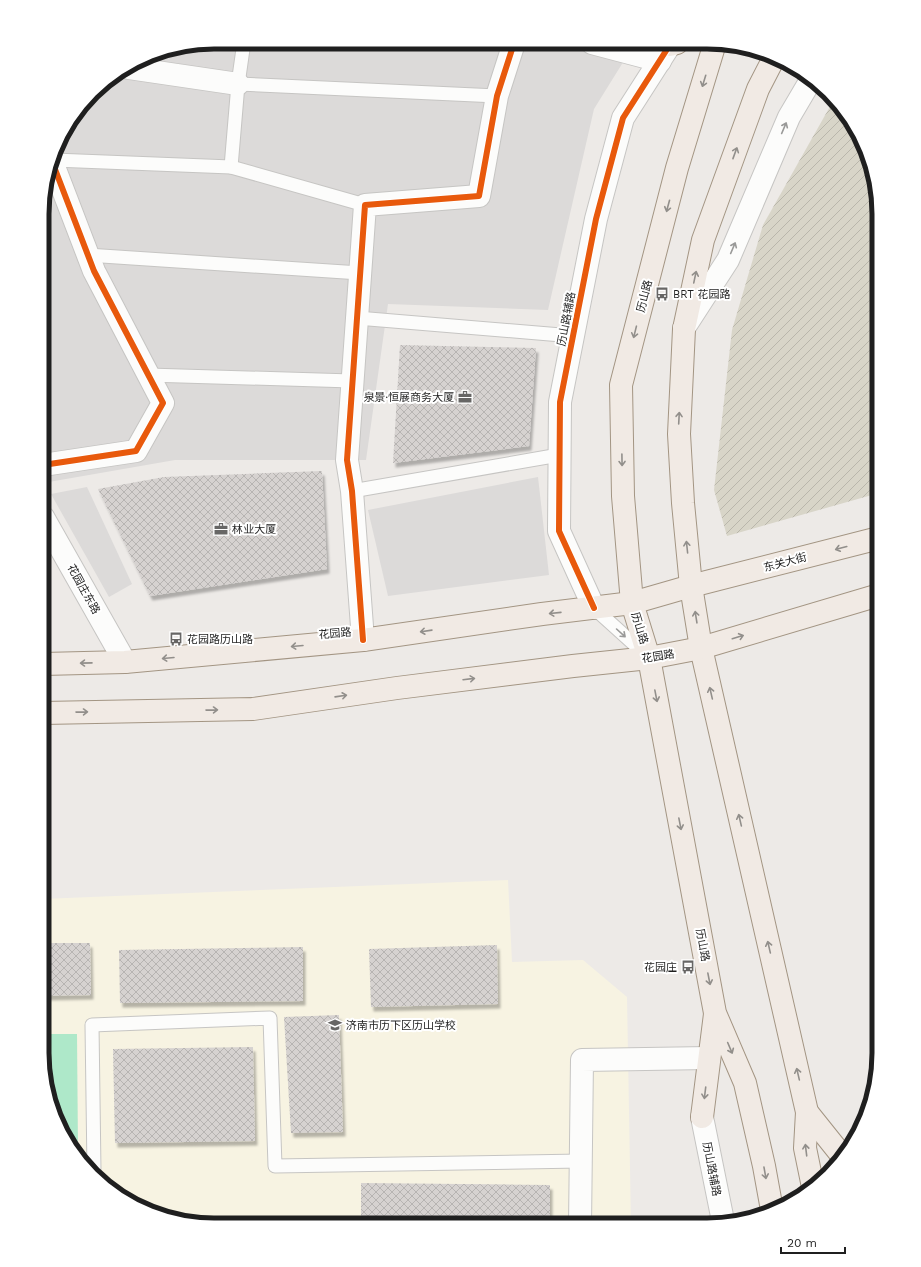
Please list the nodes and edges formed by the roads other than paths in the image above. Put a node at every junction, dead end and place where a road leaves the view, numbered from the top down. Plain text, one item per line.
1 (243, 49) edge
2 (512, 49) edge
3 (669, 49) edge
4 (714, 49) edge
5 (772, 63) edge
6 (135, 69) edge
7 (238, 84) junction
8 (809, 84) edge
9 (497, 96) junction
10 (58, 160) edge
11 (231, 167) junction
12 (55, 171) edge
13 (365, 206) junction
14 (88, 255) junction
15 (360, 274) junction
16 (357, 318) junction
17 (684, 328) junction
18 (573, 336) junction
19 (148, 375) junction
20 (352, 381) junction
21 (559, 455) junction
22 (49, 464) edge
23 (352, 491) junction
24 (49, 527) edge
25 (872, 540) edge
26 (691, 586) junction
27 (872, 597) edge
28 (632, 603) junction
29 (594, 608) junction
30 (363, 640) junction
31 (701, 648) junction
32 (649, 658) junction
33 (125, 662) junction
34 (49, 664) edge
35 (49, 713) edge
36 (715, 1013) junction
37 (709, 1058) junction
38 (807, 1112) junction
39 (702, 1117) joint
40 (839, 1152) edge
41 (581, 1161) junction
42 (94, 1167) edge
43 (812, 1180) edge
44 (771, 1205) edge
45 (580, 1218) edge
46 (722, 1218) edge

1 - 7 lane
2 - 9 street
3 - 18 street, 历山路辅路
4 -> 28 main road, 历山路
17 -> 5 main road
6 - 7 street
7 - 9 lane
7 - 11 lane
17 -> 8 street
9 - 13 street
10 - 11 lane
11 - 13 lane
12 - 14 street
13 - 15 street
14 - 15 lane
14 - 19 street
15 - 16 street
16 - 18 lane
16 - 20 street
26 -> 17 main road
18 - 21 street, 历山路辅路
19 - 20 lane
19 - 22 street
20 - 23 street
21 - 23 lane
21 - 29 street, 历山路辅路
23 - 30 street
24 - 33 street, 花园庄东路
25 -> 26 main road, 东关大街
26 - 28 main road, 花园路
31 -> 26 main road
31 -> 27 main road
28 - 29 main road, 花园路
28 - 32 main road, 历山路
29 -> 30 main road, 花园路
29 -> 32 lane, 历山路辅路
30 -> 33 main road, 花园路
31 - 32 main road, 花园路
38 -> 31 main road
35 -> 32 main road, 花园路
32 -> 36 main road, 历山路
33 -> 34 main road, 花园路
36 - 37 main road
36 -> 44 main road, 历山路
37 -> 39 main road
37 - 41 street
38 - 40 main road
43 -> 38 main road
39 - 46 street, 历山路辅路
41 - 42 lane
41 - 45 street

